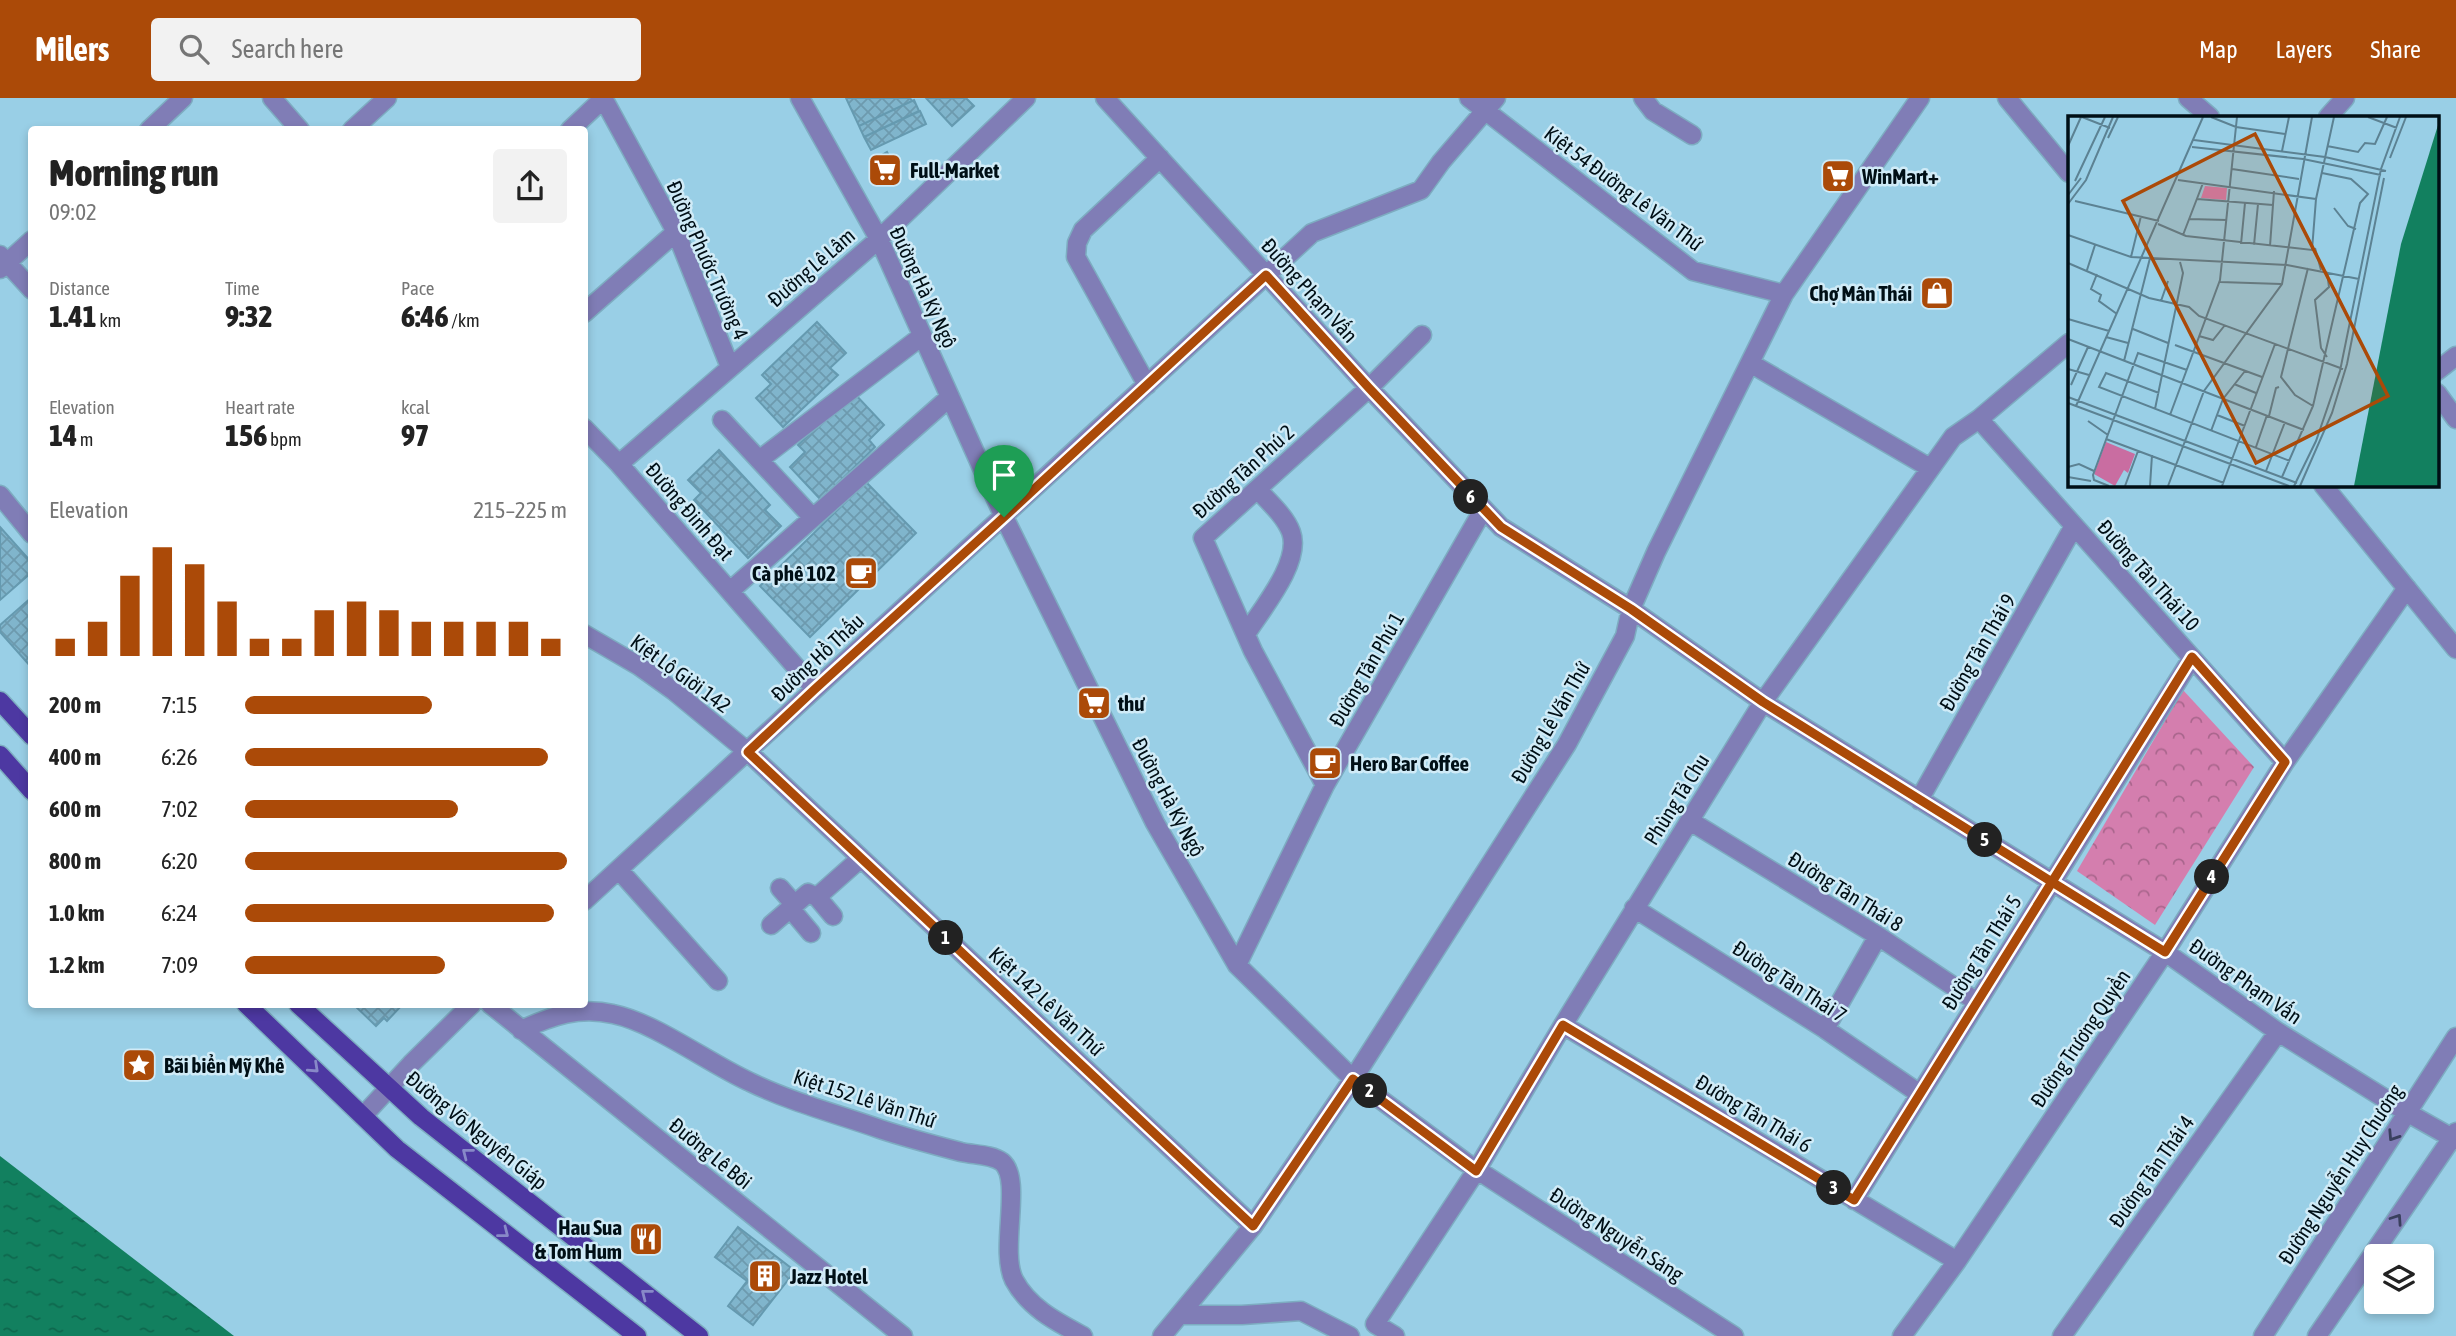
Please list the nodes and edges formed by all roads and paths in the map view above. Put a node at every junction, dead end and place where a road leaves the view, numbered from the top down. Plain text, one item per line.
1 (183, 98) edge
2 (272, 98) edge
3 (387, 98) edge
4 (604, 98) edge
5 (800, 98) edge
6 (1026, 98) edge
7 (1105, 98) edge
8 (1469, 98) edge
9 (1643, 98) edge
10 (1920, 98) edge
11 (2007, 98) edge
12 (2188, 98) edge
13 (2345, 98) edge
14 (1491, 105) edge
15 (2209, 116) edge
16 (2329, 116) edge
17 (153, 126) edge
18 (296, 126) edge
19 (356, 126) edge
20 (574, 126) edge
21 (1692, 135) dead end
22 (1160, 158) junction
23 (2068, 172) edge
24 (676, 232) junction
25 (879, 239) junction
26 (28, 243) edge
27 (2, 262) edge
28 (1266, 275) junction
29 (28, 286) edge
30 (1784, 294) junction
31 (588, 309) edge
32 (1422, 335) dead end
33 (922, 336) junction
34 (2068, 344) edge
35 (2456, 356) edge
36 (1749, 363) junction
37 (730, 367) junction
38 (2438, 370) edge
39 (1147, 386) junction
40 (1369, 388) junction
41 (2438, 394) edge
42 (950, 397) junction
43 (1979, 419) junction
44 (2456, 419) edge
45 (722, 420) dead end
46 (588, 432) edge
47 (759, 460) junction
48 (620, 464) junction
49 (1930, 468) junction
50 (2324, 486) edge
51 (1257, 489) junction
52 (0, 495) edge
53 (1483, 510) junction
54 (1004, 517) junction
55 (813, 518) junction
56 (2074, 526) junction
57 (28, 529) edge
58 (2407, 588) junction
59 (730, 591) junction
60 (1631, 609) junction
61 (1246, 634) junction
62 (588, 636) edge
63 (2456, 649) edge
64 (2192, 657) junction
65 (815, 689) junction
66 (0, 701) edge
67 (1763, 702) junction
68 (28, 732) edge
69 (748, 752) junction
70 (0, 755) edge
71 (2285, 762) junction
72 (1325, 785) junction
73 (28, 786) edge
74 (1919, 800) junction
75 (1690, 821) junction
76 (861, 858) junction
77 (619, 870) junction
78 (2052, 882) junction
79 (780, 888) dead end
80 (588, 897) edge
81 (817, 897) junction
82 (792, 906) junction
83 (1634, 908) junction
84 (833, 916) dead end
85 (771, 925) dead end
86 (811, 933) dead end
87 (1878, 936) junction
88 (2165, 952) junction
89 (1237, 965) junction
90 (718, 981) dead end
91 (1977, 1002) junction
92 (250, 1008) edge
93 (303, 1008) edge
94 (468, 1008) edge
95 (495, 1008) edge
96 (1563, 1025) junction
97 (1825, 1029) junction
98 (522, 1030) junction
99 (2278, 1032) junction
100 (2456, 1037) edge
101 (1353, 1079) junction
102 (389, 1088) junction
103 (1920, 1094) junction
104 (2408, 1113) junction
105 (363, 1116) junction
106 (2455, 1136) edge
107 (1476, 1171) junction
108 (1854, 1200) junction
109 (1253, 1226) junction
110 (1957, 1261) junction
111 (1180, 1315) junction
112 (1384, 1331) edge
113 (637, 1336) edge
114 (699, 1336) edge
115 (903, 1336) edge
116 (1083, 1336) edge
117 (1162, 1336) edge
118 (1350, 1336) edge
119 (1734, 1336) edge
120 (1902, 1336) edge
121 (2063, 1336) edge
122 (2263, 1336) edge
123 (2317, 1336) edge

1 - 17 street
2 - 18 street
3 - 19 street
4 - 20 street
4 - 24 street, Đường Phước Trường 4
5 - 25 street, Đường Hà Kỳ Ngộ
6 - 25 street, Đường Lê Lâm
7 - 22 street, Đường Phạm Vấn
8 - 14 street, Kiệt 54 Đường Lê Văn Thứ
9 - 21 street
10 - 30 street, Đường Lê Văn Thứ
11 - 23 street
12 - 15 street
13 - 16 street
14 - 28 street, Đường Hồ Thấu
14 - 30 street, Kiệt 54 Đường Lê Văn Thứ
22 - 28 street, Đường Phạm Vấn
22 - 39 street
24 - 31 street
24 - 37 street, Đường Phước Trường 4
25 - 33 street, Đường Hà Kỳ Ngộ
25 - 37 street, Đường Lê Lâm
26 - 27 street
27 - 29 street
28 - 39 street, Đường Hồ Thấu
28 - 40 street, Đường Phạm Vấn
30 - 36 street, Đường Lê Văn Thứ
32 - 40 street, Đường Tân Phú 2
33 - 42 street, Đường Hà Kỳ Ngộ
33 - 47 street
34 - 43 street, Phùng Tả Chu
35 - 38 street
36 - 49 street
36 - 60 street, Đường Lê Văn Thứ
37 - 48 street, Đường Lê Lâm
39 - 54 street, Đường Hồ Thấu
40 - 51 street, Đường Tân Phú 2
40 - 53 street, Đường Phạm Vấn
41 - 44 street
42 - 54 street, Đường Hà Kỳ Ngộ
42 - 55 street
43 - 49 street, Phùng Tả Chu
43 - 56 street, Đường Tân Thái 10
45 - 47 street
46 - 48 street, Đường Đinh Đạt
47 - 55 street
48 - 59 street, Đường Đinh Đạt
49 - 67 street, Phùng Tả Chu
50 - 58 street
51 - 61 street
51 - 61 street, Đường Tân Phú 2
52 - 57 street
53 - 60 street, Đường Phạm Vấn
53 - 72 street, Đường Tân Phú 1
54 - 65 street, Đường Hồ Thấu
54 - 89 street, Đường Hà Kỳ Ngộ
55 - 59 street
56 - 64 street, Đường Tân Thái 10
56 - 74 street, Đường Tân Thái 9
58 - 63 street
58 - 71 street, Đường Trương Quyền
59 - 65 street, Đường Đinh Đạt
60 - 67 street, Đường Phạm Vấn
60 - 101 street, Đường Lê Văn Thứ
61 - 72 street, Đường Tân Phú 2
62 - 69 street, Kiệt Lộ Giời 142
64 - 71 street, Đường Tân Thái 10
64 - 78 street, Đường Tân Thái 5
65 - 69 street, Đường Hồ Thấu
66 - 68 main road
67 - 74 street, Đường Phạm Vấn
67 - 75 street, Phùng Tả Chu
69 - 76 street, Kiệt 142 Lê Văn Thứ
69 - 77 street, Đường Hồ Thấu
70 - 73 main road
71 - 88 street, Đường Trương Quyền
72 - 89 street, Đường Tân Phú 1
74 - 78 street, Đường Phạm Vấn
75 - 83 street, Phùng Tả Chu
75 - 87 street, Đường Tân Thái 8
76 - 81 street
76 - 109 street, Kiệt 142 Lê Văn Thứ
77 - 80 street, Đường Hồ Thấu
77 - 90 street
78 - 88 street, Đường Phạm Vấn
78 - 91 street, Đường Tân Thái 5
79 - 82 street
81 - 82 street
81 - 84 street
82 - 85 street
82 - 86 street
83 - 96 street, Phùng Tả Chu
83 - 97 street, Đường Tân Thái 7
87 - 91 street, Đường Tân Thái 8
87 - 97 street
88 - 99 street, Đường Phạm Vấn
88 - 110 street, Đường Trương Quyền
89 - 101 street, Đường Hà Kỳ Ngộ
91 - 103 street, Đường Tân Thái 5
92 -> 105 main road
93 - 102 main road, Đường Võ Nguyên Giáp
94 - 102 street
95 - 98 street, Đường Lê Bôi
96 - 107 street, Phùng Tả Chu
96 - 108 street, Đường Tân Thái 6
97 - 103 street, Đường Tân Thái 7
98 - 115 street, Đường Lê Bôi
98 - 116 street, Kiệt 152 Lê Văn Thứ
99 - 104 street, Đường Phạm Vấn
99 - 121 street, Đường Tân Thái 4
100 - 104 street, Đường Nguyễn Huy Chương
101 - 107 street, Đường Hà Kỳ Ngộ
101 - 109 street, Đường Lê Văn Thứ
102 - 105 street
114 -> 102 main road, Đường Võ Nguyên Giáp
103 - 108 street, Đường Tân Thái 5
104 - 106 street, Đường Phạm Vấn
104 -> 122 street, Đường Nguyễn Huy Chương
105 -> 113 main road
123 -> 106 street
107 - 112 street, Phùng Tả Chu
107 - 119 street, Đường Nguyễn Sáng
108 - 110 street, Đường Tân Thái 6
109 - 111 street, Đường Lê Văn Thứ
110 - 120 street, Đường Trương Quyền
111 - 117 street, Đường Lê Văn Thứ
111 - 118 street

